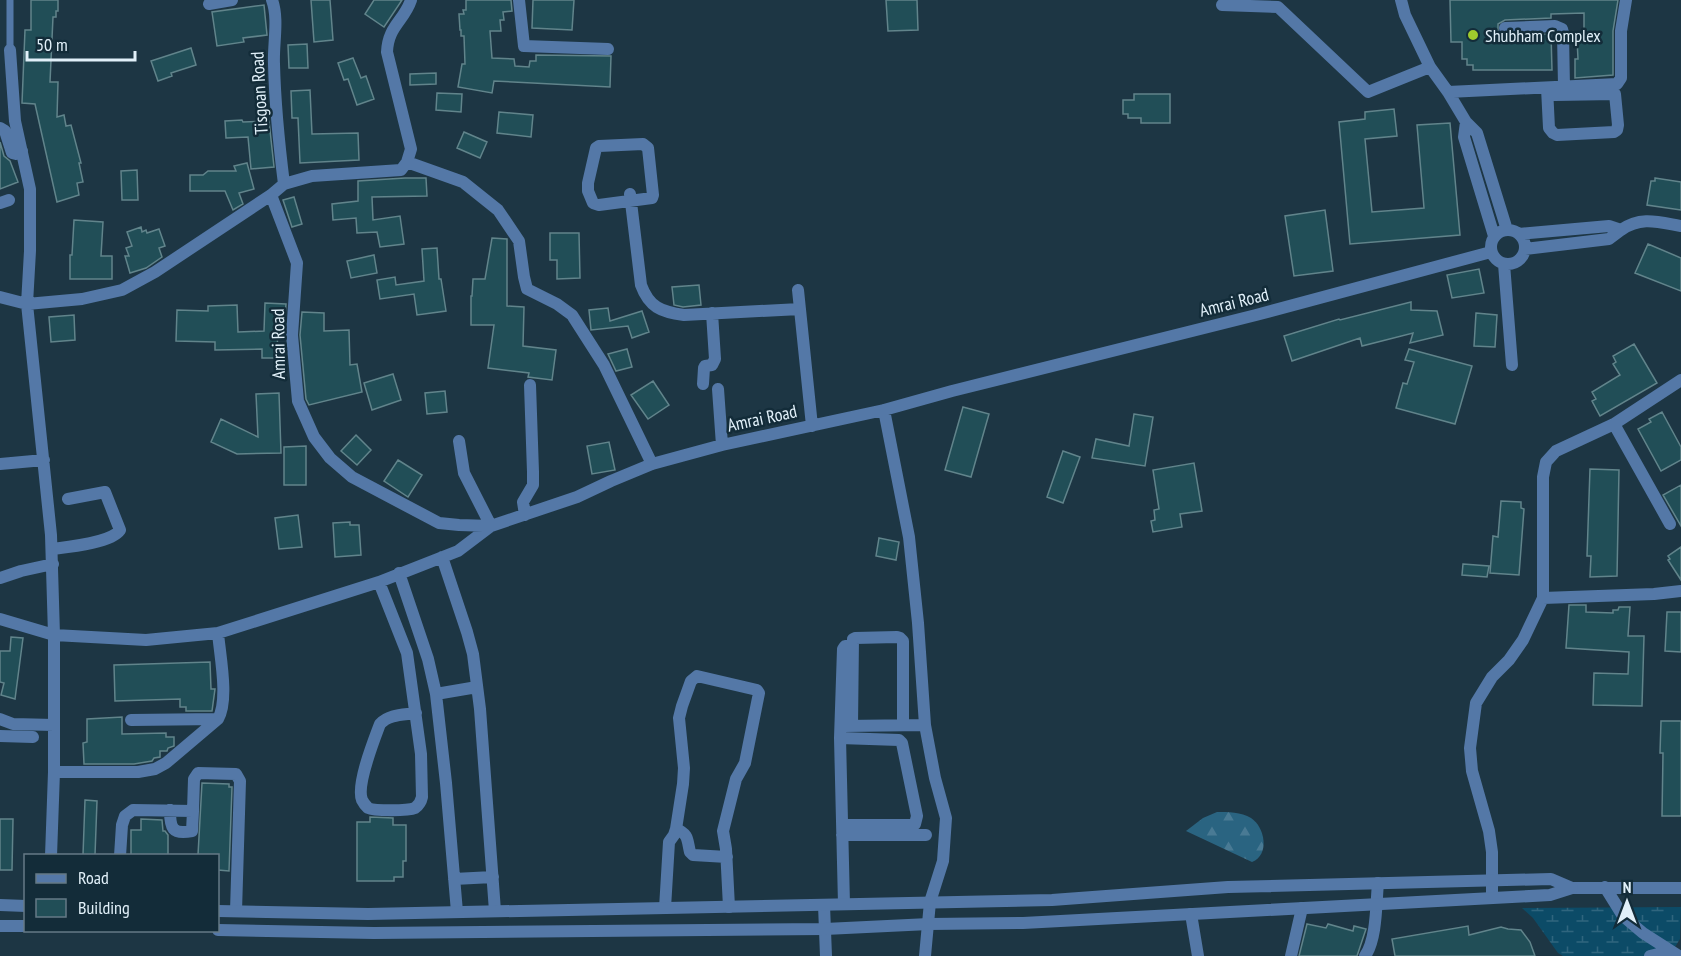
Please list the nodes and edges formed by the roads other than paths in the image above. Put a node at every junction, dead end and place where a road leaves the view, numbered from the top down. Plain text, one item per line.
1 (10, 0) edge
2 (232, 0) edge
3 (272, 0) edge
4 (411, 0) edge
5 (519, 0) edge
6 (1401, 0) edge
7 (1626, 0) edge
8 (209, 4) dead end
9 (1222, 5) dead end
10 (1505, 28) dead end
11 (608, 49) dead end
12 (10, 50) joint
13 (1430, 67) junction
14 (1564, 87) junction
15 (1547, 91) junction
16 (1448, 92) junction
17 (1466, 122) junction
18 (0, 128) edge
19 (22, 151) junction
20 (408, 162) junction
21 (284, 183) junction
22 (271, 195) junction
23 (631, 198) junction
24 (1681, 226) edge
25 (1621, 230) junction
26 (1513, 232) junction
27 (1494, 236) junction
28 (1525, 249) junction
29 (1491, 252) junction
30 (1504, 264) junction
31 (798, 290) dead end
32 (0, 297) edge
33 (27, 303) junction
34 (800, 309) junction
35 (712, 313) junction
36 (1512, 365) dead end
37 (1681, 380) edge
38 (703, 384) dead end
39 (530, 385) dead end
40 (718, 389) dead end
41 (884, 410) junction
42 (1614, 423) junction
43 (812, 426) junction
44 (459, 441) dead end
45 (722, 445) junction
46 (44, 460) junction
47 (0, 464) edge
48 (652, 464) junction
49 (68, 499) dead end
50 (525, 515) junction
51 (1670, 524) dead end
52 (491, 526) junction
53 (52, 549) junction
54 (442, 557) junction
55 (53, 564) junction
56 (399, 573) junction
57 (0, 578) edge
58 (379, 582) junction
59 (1681, 591) edge
60 (1543, 598) junction
61 (0, 619) edge
62 (218, 633) junction
63 (54, 635) junction
64 (477, 687) junction
65 (436, 694) junction
66 (416, 713) junction
67 (0, 719) edge
68 (218, 719) junction
69 (131, 720) dead end
70 (54, 725) junction
71 (903, 725) junction
72 (925, 725) junction
73 (844, 730) junction
74 (0, 736) edge
75 (33, 737) dead end
76 (54, 772) junction
77 (170, 810) junction
78 (193, 811) junction
79 (676, 829) junction
80 (842, 830) junction
81 (926, 835) dead end
82 (51, 854) edge
83 (120, 854) edge
84 (727, 857) junction
85 (493, 877) junction
86 (454, 879) junction
87 (1492, 881) junction
88 (1378, 883) junction
89 (1605, 887) junction
90 (1572, 888) junction
91 (1681, 888) edge
92 (1492, 897) junction
93 (1023, 900) junction
94 (930, 902) junction
95 (1376, 903) junction
96 (844, 904) junction
97 (0, 905) edge
98 (824, 905) junction
99 (24, 906) edge
100 (729, 907) junction
101 (665, 908) junction
102 (1302, 908) junction
103 (219, 911) edge
104 (236, 911) junction
105 (495, 911) junction
106 (457, 912) junction
107 (1191, 914) junction
108 (1023, 923) junction
109 (929, 924) junction
110 (0, 926) edge
111 (24, 926) edge
112 (825, 929) junction
113 (219, 930) edge
114 (1666, 949) junction
115 (826, 956) edge
116 (925, 956) edge
117 (1198, 956) edge
118 (1291, 956) edge
119 (1365, 956) edge
120 (1650, 956) edge
121 (1679, 956) edge

1 - 12 lane
2 - 8 street
3 - 21 street, Tisgoan Road
4 - 20 street
5 - 11 street
6 - 13 street
7 - 14 street
9 - 13 street
10 - 14 street
12 - 19 street
13 - 16 street
14 - 15 street
15 - 15 street
15 - 16 street
16 - 17 street
17 - 26 street
17 - 27 street
18 - 19 street
19 - 33 street
20 - 21 street
20 - 48 street
21 - 22 street
22 - 33 street
22 - 52 street, Amrai Road
23 - 23 street
23 - 35 street
24 - 25 street
25 - 26 street
25 - 28 street
26 - 27 street
26 - 28 street
27 - 29 street
28 - 30 street
29 - 30 street
29 - 41 street, Amrai Road
30 - 36 street
31 - 34 street
32 - 33 street
33 - 46 street
34 - 35 street
34 - 43 street
35 - 38 street
37 - 42 street
39 - 50 street
40 - 45 street
41 - 43 street, Amrai Road
41 - 72 street
42 - 51 street
42 - 60 street
43 - 45 street, Amrai Road
44 - 52 street
45 - 48 street, Amrai Road
46 - 47 street
46 - 53 street
48 - 50 street, Amrai Road
49 - 53 street
50 - 52 street, Amrai Road
52 - 54 street
53 - 55 street
54 - 56 street
54 - 64 street
55 - 57 street
55 - 63 street
56 - 58 street
56 - 65 street
58 - 62 street
58 - 66 street
59 - 60 street
60 - 87 street
61 - 63 street
62 - 63 street
62 - 68 street
63 - 70 street
64 - 65 street
64 - 85 street
65 - 86 street
66 - 66 street
67 - 70 street
68 - 69 street
68 - 76 street
70 - 76 street
71 - 72 street
71 - 73 street
71 - 73 street
72 - 94 street
73 - 80 street
73 - 80 street
74 - 75 street
76 - 82 street
77 - 78 street
77 - 78 street
77 - 83 street
78 - 104 street
79 - 84 street
79 - 84 street
79 - 101 street
80 - 81 street
80 - 96 street
84 - 100 street
85 - 86 street
85 - 105 street
86 - 106 street
87 - 88 street
87 - 90 street
87 - 92 street
88 - 93 street
88 - 95 street
89 - 90 street
89 - 91 street
89 - 114 street
90 - 92 street
92 - 95 street
93 - 94 street
93 - 108 street
94 - 96 street
94 - 109 street
95 - 102 street
95 - 119 street
96 - 98 street
97 - 99 street
98 - 100 street
98 - 112 street
100 - 101 street
101 - 105 street
102 - 107 street
102 - 118 street
103 - 104 street
104 - 106 street
105 - 106 street
107 - 108 street
107 - 117 street
108 - 109 street
109 - 112 street
109 - 116 street
110 - 111 street
112 - 113 street
112 - 115 street
114 - 120 street
114 - 121 street

